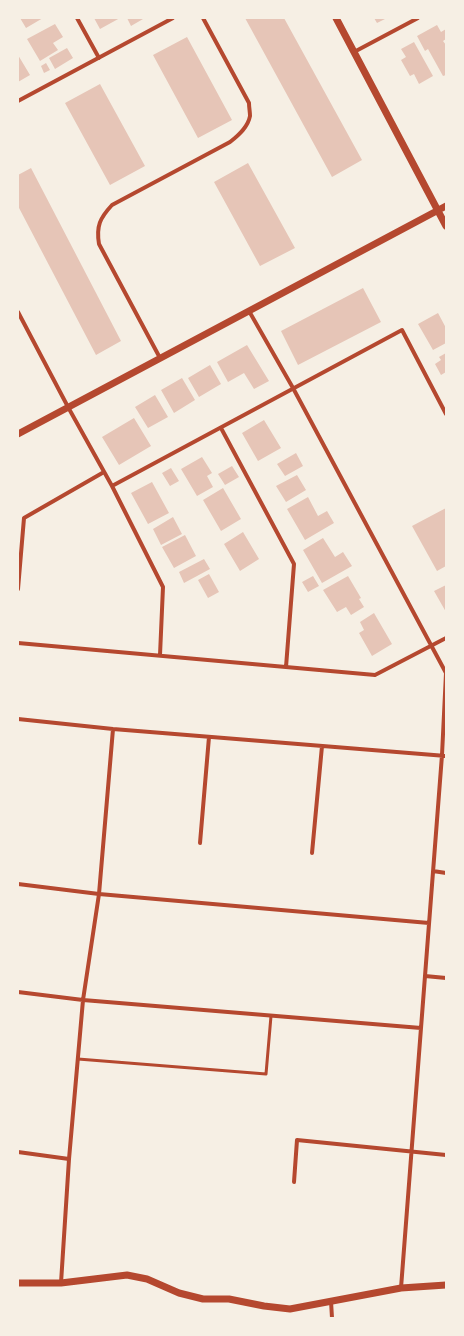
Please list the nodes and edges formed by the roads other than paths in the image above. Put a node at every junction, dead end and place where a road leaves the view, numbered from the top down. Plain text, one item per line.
1 (77, 18) edge
2 (173, 18) edge
3 (203, 18) edge
4 (336, 18) edge
5 (418, 18) edge
6 (354, 52) junction
7 (98, 58) junction
8 (18, 101) edge
9 (446, 206) edge
10 (438, 210) junction
11 (446, 226) edge
12 (249, 311) junction
13 (18, 312) edge
14 (160, 358) junction
15 (293, 388) junction
16 (68, 407) junction
17 (446, 414) edge
18 (221, 428) junction
19 (18, 434) edge
20 (104, 472) junction
21 (112, 486) junction
22 (18, 589) edge
23 (446, 638) edge
24 (18, 643) edge
25 (431, 646) junction
26 (160, 655) junction
27 (286, 667) junction
28 (18, 719) edge
29 (113, 729) junction
30 (208, 737) junction
31 (322, 746) junction
32 (444, 756) edge
33 (200, 843) dead end
34 (312, 853) dead end
35 (433, 871) junction
36 (446, 873) edge
37 (18, 884) edge
38 (100, 894) junction
39 (429, 924) junction
40 (425, 976) junction
41 (446, 978) edge
42 (18, 992) edge
43 (83, 1000) junction
44 (271, 1016) junction
45 (421, 1028) junction
46 (78, 1059) junction
47 (18, 1152) edge
48 (411, 1152) junction
49 (446, 1154) edge
50 (69, 1158) junction
51 (294, 1182) dead end
52 (18, 1283) edge
53 (61, 1283) junction
54 (446, 1285) edge
55 (401, 1288) junction
56 (331, 1300) junction
57 (332, 1318) edge

1 - 7 street
2 - 7 street
3 - 14 street
4 - 6 street
5 - 6 street
6 - 10 street
7 - 8 street
9 - 10 street
10 - 11 street
10 - 12 street
12 - 14 street
12 - 15 street
13 - 16 street
14 - 16 street
15 - 17 street
15 - 18 street
15 - 25 street
16 - 19 street
16 - 20 street
18 - 21 street
18 - 27 street
20 - 21 street
20 - 22 street
21 - 26 street
23 - 25 street
24 - 26 street
25 - 27 street
25 - 32 street
26 - 27 street
28 - 29 street
29 - 30 street
29 - 38 street
30 - 31 street
30 - 33 street
31 - 32 street
31 - 34 street
32 - 35 street
35 - 36 street
35 - 39 street
37 - 38 street
38 - 39 street
38 - 43 street
39 - 40 street
40 - 41 street
40 - 45 street
42 - 43 street
43 - 44 street
43 - 46 street
44 - 45 street
44 - 46 lane
45 - 48 street
46 - 50 street
47 - 50 street
48 - 49 street
48 - 51 street
48 - 55 street
50 - 53 street
52 - 53 street
53 - 56 street
54 - 55 street
55 - 56 street
56 - 57 street

